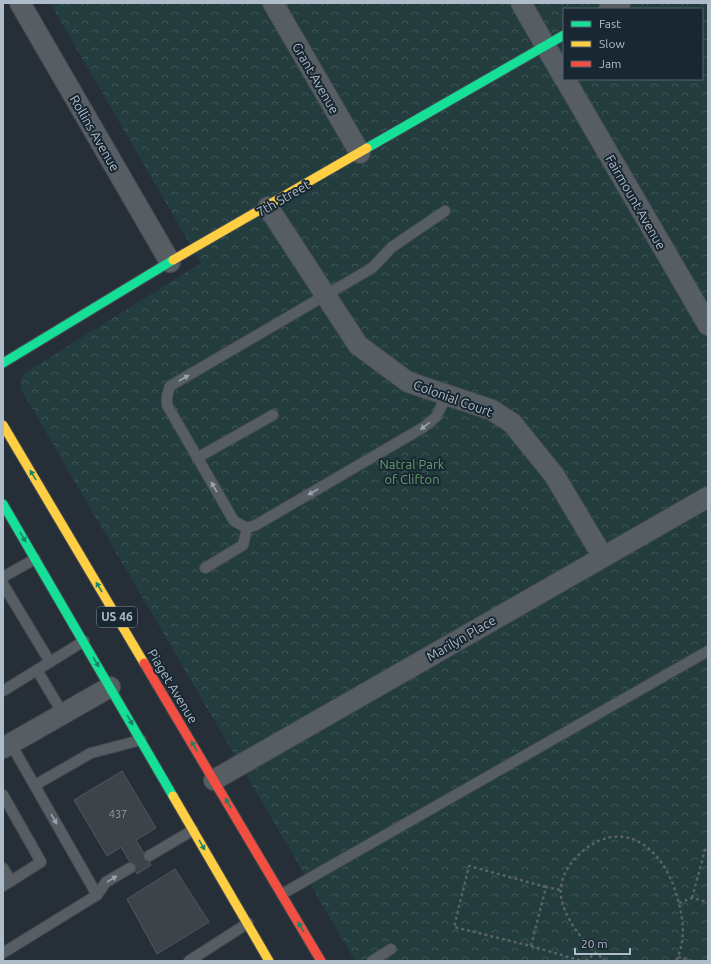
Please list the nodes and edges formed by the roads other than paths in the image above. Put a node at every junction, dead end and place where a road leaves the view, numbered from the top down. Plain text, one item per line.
1 (20, 3) edge
2 (272, 3) edge
3 (520, 3) edge
4 (620, 3) edge
5 (611, 8) edge
6 (563, 36) edge
7 (546, 46) junction
8 (563, 76) edge
9 (565, 80) edge
10 (360, 153) junction
11 (268, 207) junction
12 (444, 211) dead end
13 (170, 262) junction
14 (326, 295) junction
15 (708, 325) edge
16 (3, 363) edge
17 (447, 394) junction
18 (273, 415) dead end
19 (3, 425) edge
20 (197, 458) junction
21 (708, 497) edge
22 (3, 504) edge
23 (7, 521) edge
24 (247, 528) junction
25 (603, 557) junction
26 (35, 559) junction
27 (205, 568) dead end
28 (3, 577) edge
29 (3, 584) edge
30 (84, 641) junction
31 (708, 651) edge
32 (50, 662) junction
33 (37, 670) junction
34 (110, 687) junction
35 (3, 690) edge
36 (63, 714) junction
37 (141, 740) junction
38 (7, 746) edge
39 (214, 780) junction
40 (35, 785) junction
41 (3, 795) edge
42 (193, 830) junction
43 (149, 856) dead end
44 (3, 868) edge
45 (130, 868) dead end
46 (7, 884) edge
47 (282, 894) junction
48 (97, 895) junction
49 (248, 924) junction
50 (391, 949) dead end
51 (3, 953) edge
52 (189, 961) edge
53 (270, 961) edge
54 (321, 961) edge
55 (372, 961) edge

1 - 13 street, Rollins Avenue
2 - 10 street, Grant Avenue
3 - 7 street, Fairmount Avenue
4 - 5 street
6 - 7 main road, 7th Street
7 - 8 street, Fairmount Avenue
7 - 10 main road, 7th Street
9 - 15 street, Fairmount Avenue
10 - 11 main road, 7th Street
11 - 13 main road, 7th Street
11 - 14 street, Colonial Court
12 - 14 lane
13 - 16 main road, 7th Street
14 - 17 street, Colonial Court
20 -> 14 lane
17 -> 24 lane
17 - 25 street, Colonial Court
18 - 20 lane
39 -> 19 main road, Piaget Avenue / US 46
24 -> 20 lane
21 - 25 street, Marilyn Place
22 - 23 main road, US 46
23 -> 26 main road, US 46
24 - 27 lane
25 - 39 street, Marilyn Place
26 - 28 lane
26 - 30 main road, US 46
29 - 32 lane
30 - 32 lane
30 -> 34 main road, US 46
31 - 47 lane
32 - 33 lane
33 - 35 lane
33 - 36 lane
34 - 36 street
34 -> 37 main road, US 46
36 - 38 street
37 - 40 lane
37 - 42 main road, US 46
38 - 40 lane
47 -> 39 main road, Piaget Avenue / US 46
40 -> 48 lane
41 - 46 lane
42 - 43 lane
42 -> 49 main road, US 46
44 - 46 lane
48 -> 45 lane
54 -> 47 main road, Piaget Avenue / US 46
48 - 51 lane
49 - 52 lane
49 - 53 main road, US 46
50 - 55 lane

